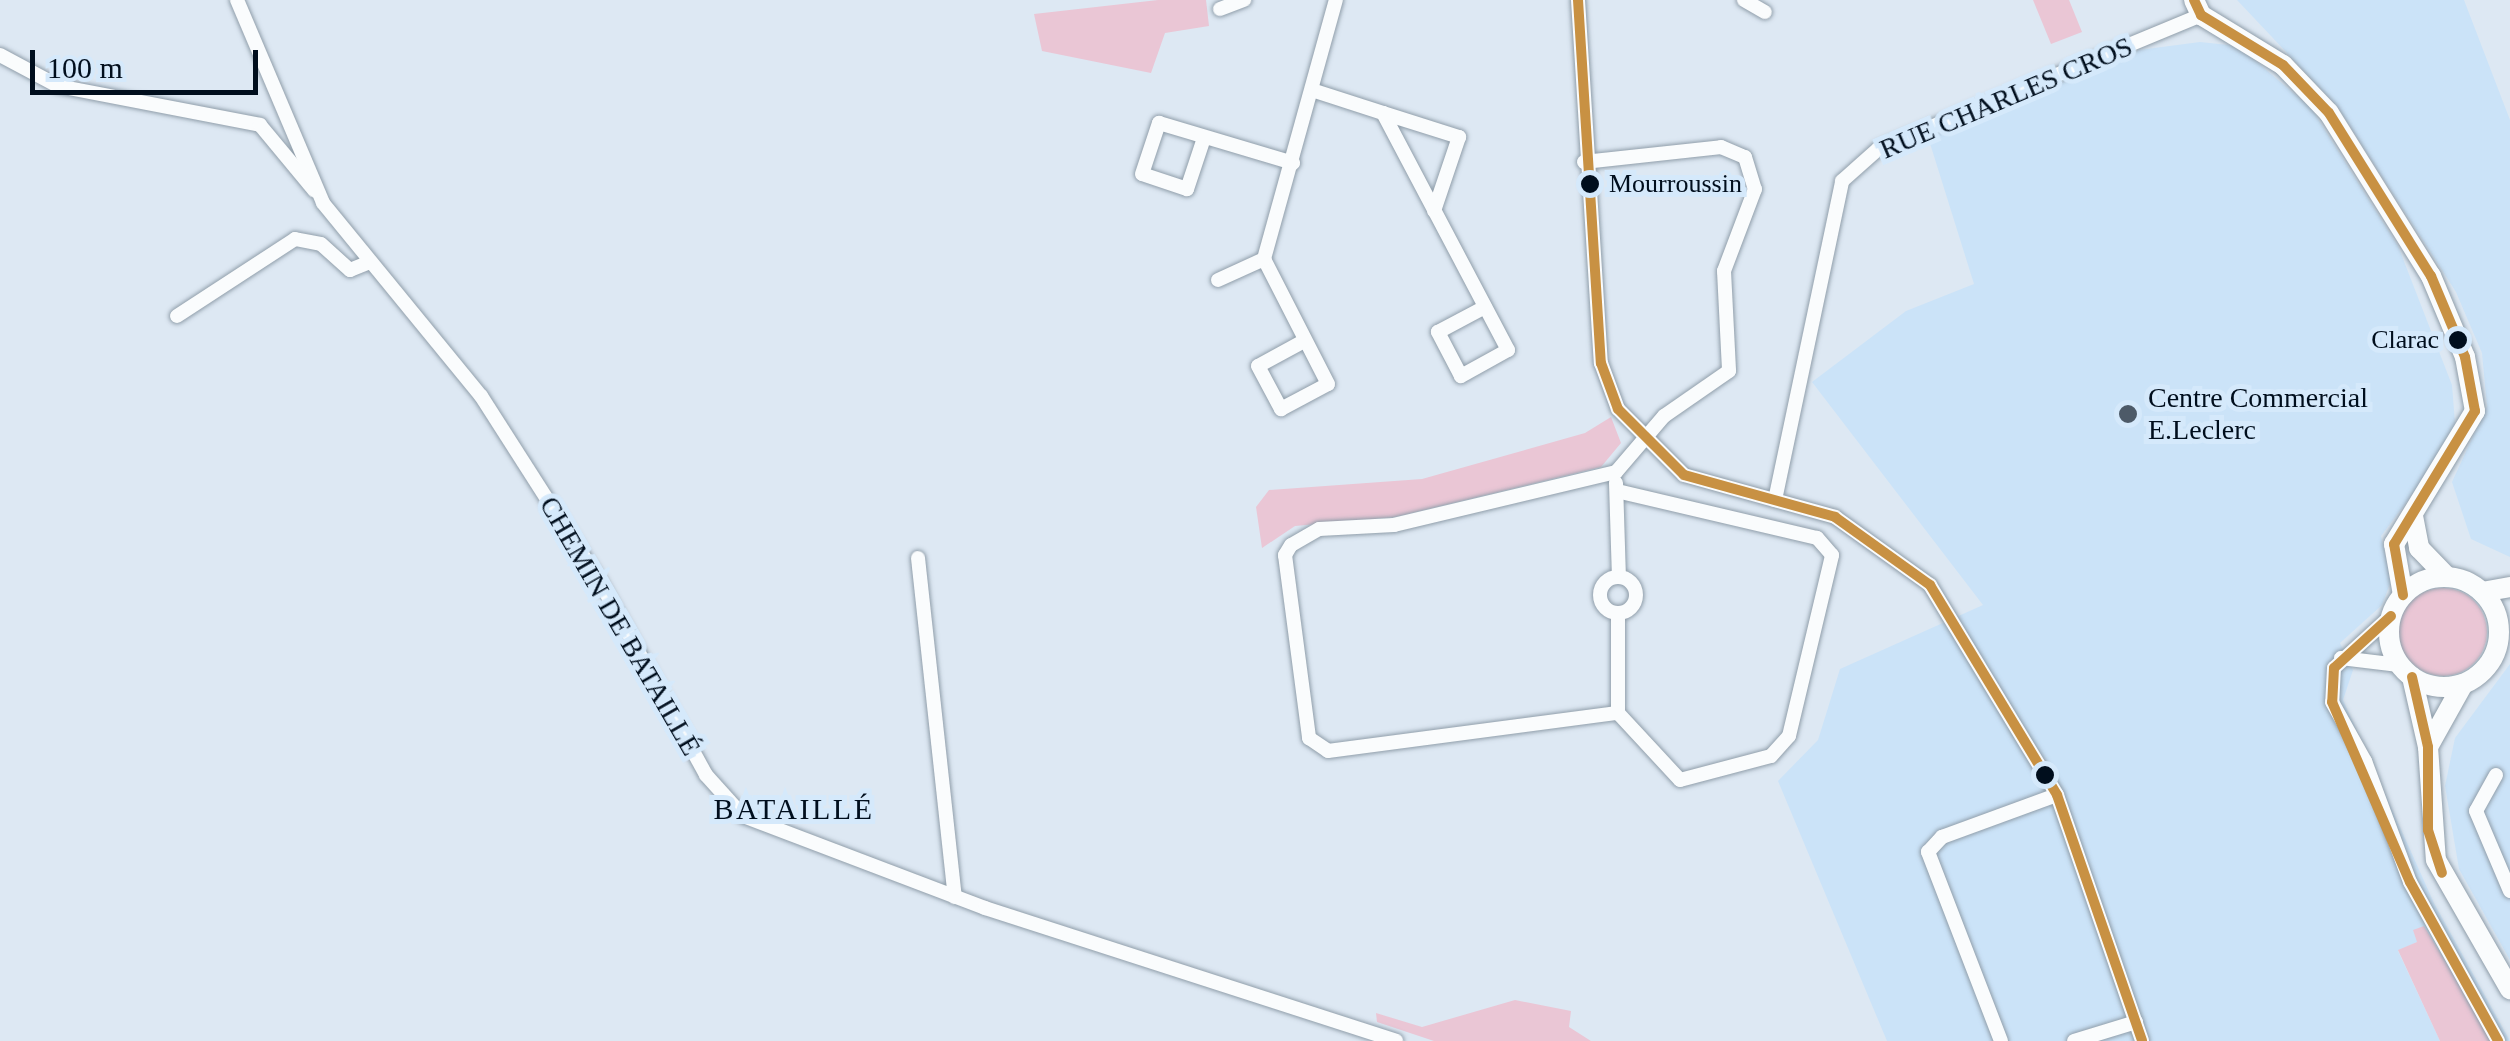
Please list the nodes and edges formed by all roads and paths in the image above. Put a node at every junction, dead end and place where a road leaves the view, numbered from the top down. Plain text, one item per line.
1 (237, 0) edge
2 (1244, 0) edge
3 (1336, 0) edge
4 (1578, 0) edge
5 (1744, 0) edge
6 (2198, 7) edge
7 (1220, 8) dead end
8 (1765, 12) dead end
9 (0, 54) edge
10 (1315, 91) junction
11 (1383, 113) junction
12 (1204, 138) junction
13 (1584, 162) junction
14 (1293, 163) junction
15 (323, 203) junction
16 (1434, 211) junction
17 (1264, 259) junction
18 (367, 263) dead end
19 (1218, 280) dead end
20 (1485, 307) junction
21 (178, 316) dead end
22 (1304, 341) junction
23 (1640, 439) junction
24 (1616, 472) junction
25 (1616, 491) junction
26 (1775, 500) junction
27 (2413, 516) junction
28 (918, 558) dead end
29 (1619, 577) junction
30 (2447, 577) junction
31 (2510, 587) edge
32 (2482, 592) junction
33 (2403, 595) junction
34 (1618, 614) junction
35 (2391, 616) junction
36 (2504, 622) edge
37 (2341, 658) junction
38 (2405, 671) junction
39 (2462, 684) junction
40 (1618, 712) junction
41 (2428, 747) junction
42 (2496, 774) dead end
43 (2057, 794) junction
44 (2510, 891) edge
45 (954, 897) junction
46 (2510, 989) edge
47 (2136, 1022) junction
48 (1374, 1039) edge
49 (1396, 1041) edge
50 (2001, 1041) edge
51 (2074, 1041) edge
52 (2142, 1041) edge
53 (2498, 1041) edge

1 - 15 street, CHEMIN DE BATAILLÉ
2 - 7 street
3 - 10 street
4 - 13 street
5 - 8 street
6 - 26 street, RUE CHARLES CROS
6 - 27 street
9 - 15 street
10 - 11 street
10 - 14 street
11 - 16 street
11 - 16 street
12 - 12 street
12 - 14 street
13 - 23 street
13 - 23 street
14 - 17 street
15 - 45 street, CHEMIN DE BATAILLÉ
16 - 20 street
17 - 19 street
17 - 22 street
18 - 21 street
20 - 20 street
22 - 22 street
23 - 24 street
23 - 26 street
24 - 25 street
24 - 40 street
25 - 29 street
25 - 40 street
26 - 43 street
27 - 30 street
27 - 33 street
28 - 45 street
29 - 34 street
29 - 34 street
30 - 32 street
30 - 33 street
31 - 32 street
32 - 36 street
33 - 35 street
34 - 40 street
35 - 37 street
35 - 38 street
36 - 39 street
37 - 38 street
37 - 53 street
38 - 39 street
38 - 41 street
39 - 41 street
41 - 46 street
42 - 44 street
43 - 47 street
43 - 50 street
45 - 48 street, CHEMIN DE BATAILLÉ
47 - 51 street
47 - 52 street
48 - 49 street, CHEMIN DE BATAILLÉ

